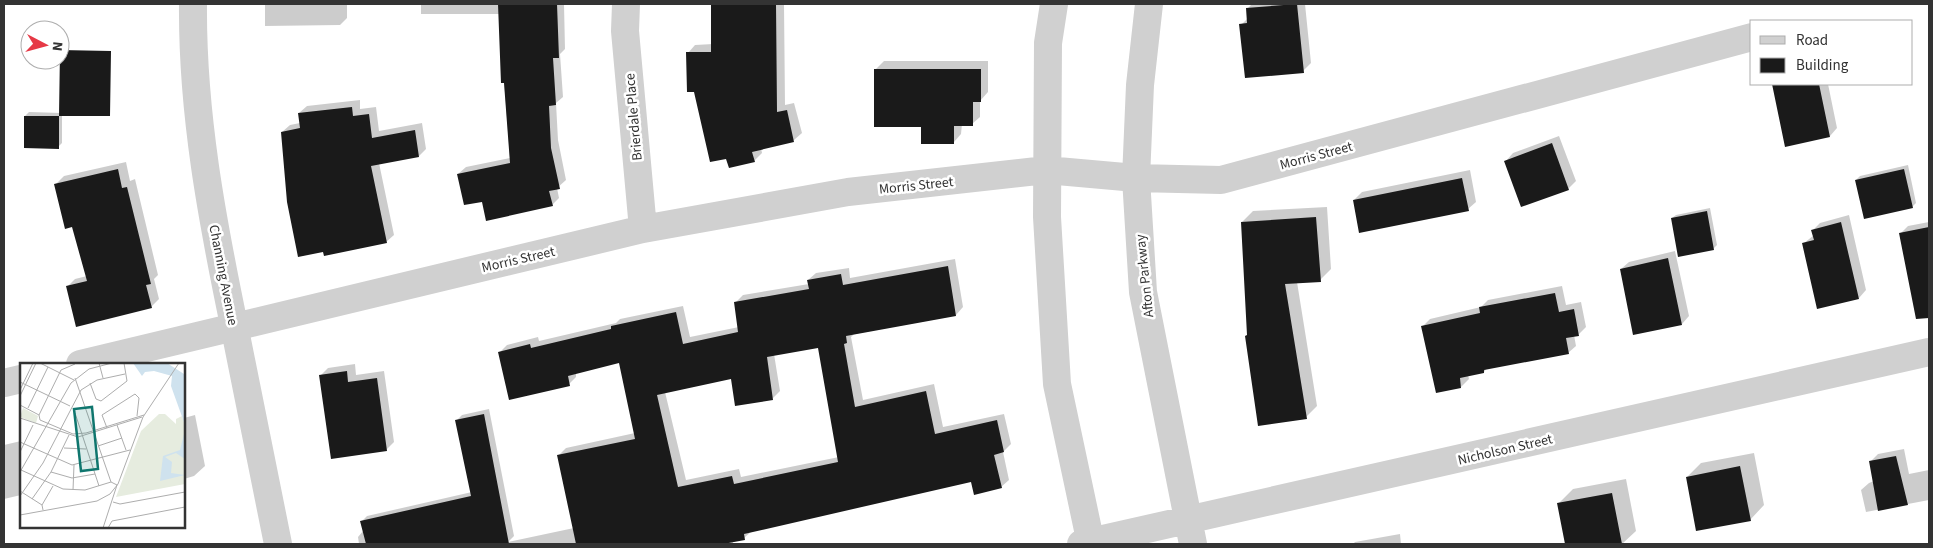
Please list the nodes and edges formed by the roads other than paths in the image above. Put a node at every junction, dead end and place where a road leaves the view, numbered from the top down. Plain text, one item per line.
1 (193, 4) edge
2 (626, 4) edge
3 (1054, 4) edge
4 (1149, 4) edge
5 (1750, 38) edge
6 (1046, 170) junction
7 (1136, 178) junction
8 (644, 230) junction
9 (234, 326) junction
10 (1929, 352) edge
11 (84, 363) edge
12 (20, 379) edge
13 (4, 383) edge
14 (1190, 533) edge
15 (278, 544) edge
16 (1088, 544) edge

1 - 9 street, Channing Avenue
2 - 8 street, Brierdale Place
3 - 6 street
4 - 7 street, Afton Parkway
5 - 7 street, Morris Street
6 - 7 street, Morris Street
6 - 8 street, Morris Street
6 - 16 street
7 - 14 street, Afton Parkway
8 - 9 street, Morris Street
9 - 11 street, Morris Street
9 - 15 street, Channing Avenue
10 - 14 street, Nicholson Street
12 - 13 street
14 - 16 street, Nicholson Street

